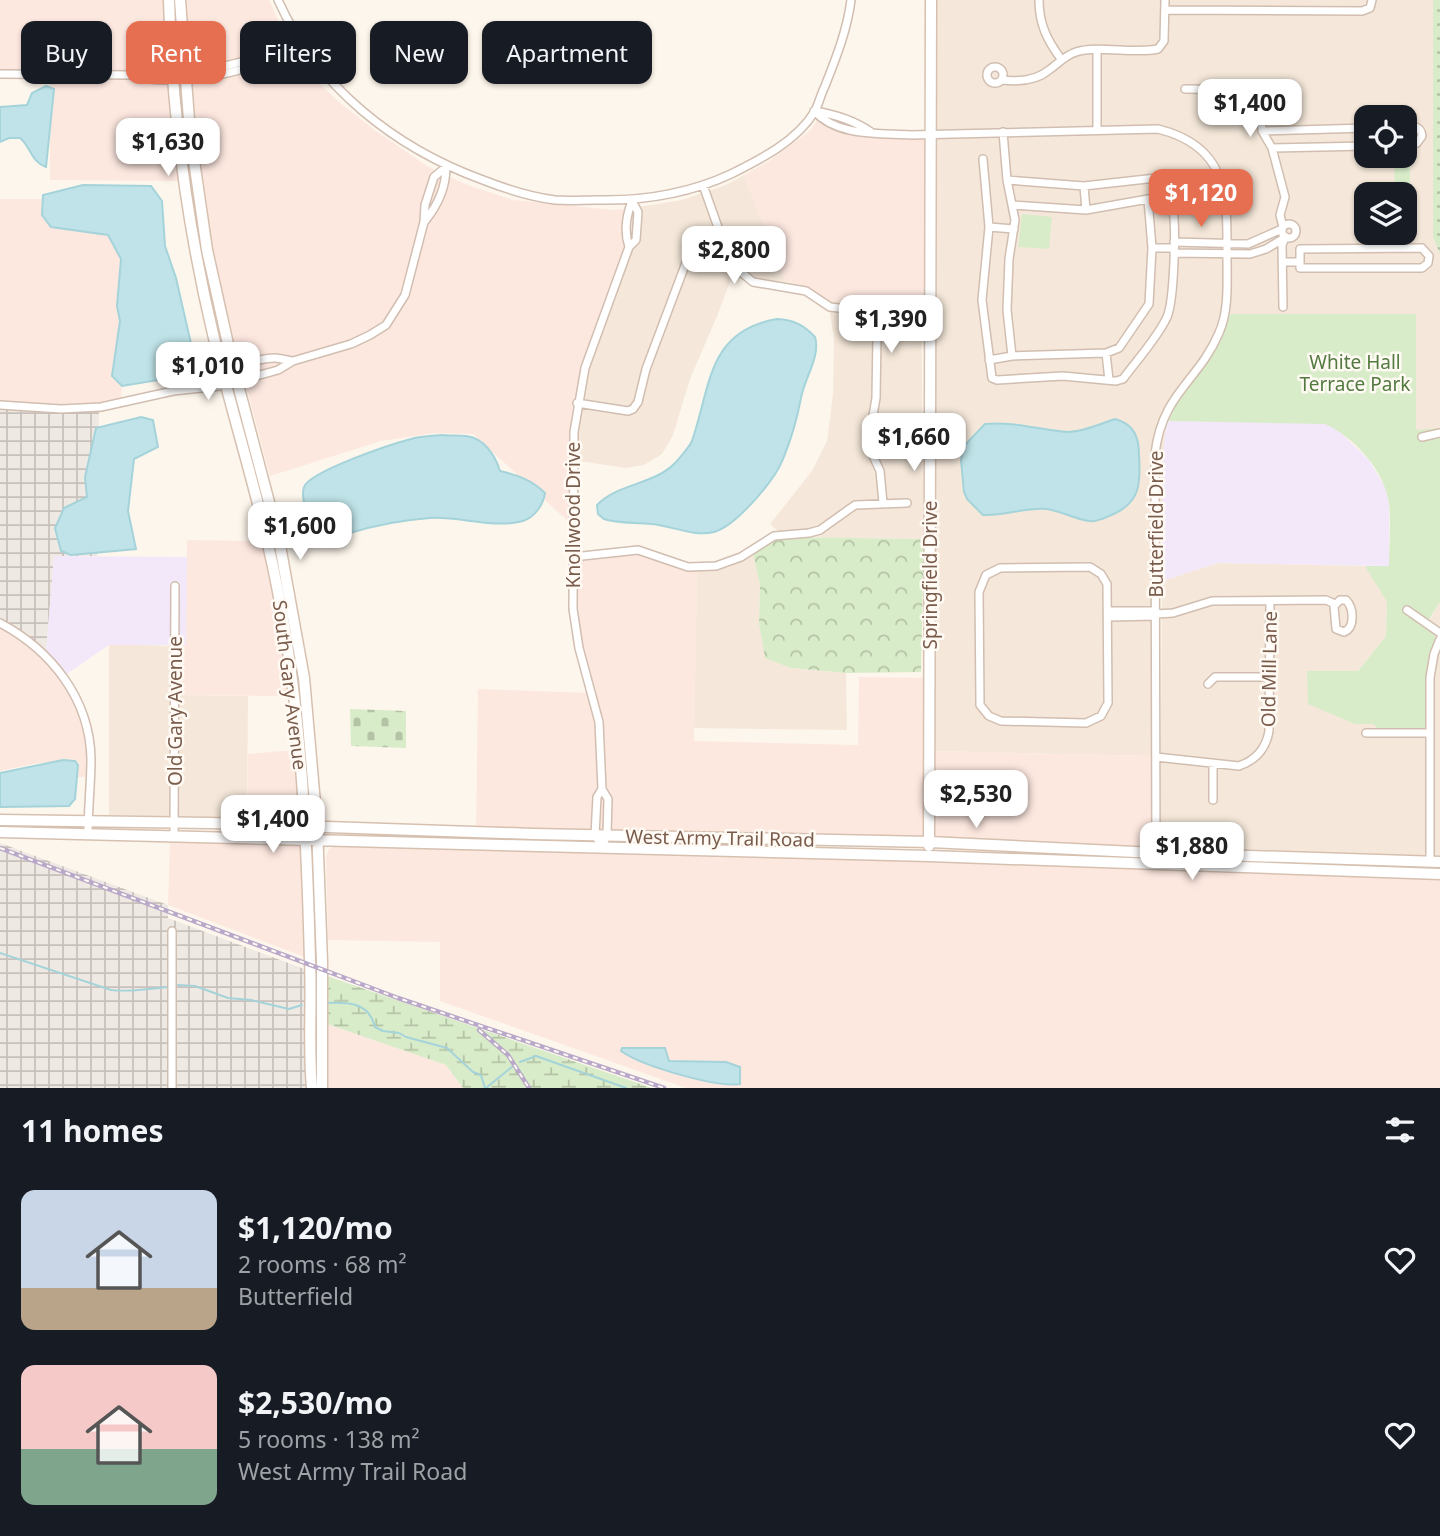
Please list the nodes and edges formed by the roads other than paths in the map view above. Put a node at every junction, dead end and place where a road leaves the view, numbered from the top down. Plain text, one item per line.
1 (169, 0) edge
2 (180, 0) edge
3 (278, 0) edge
4 (851, 0) edge
5 (931, 0) edge
6 (1040, 0) edge
7 (1165, 0) edge
8 (1371, 4) edge
9 (1165, 10) junction
10 (172, 21) edge
11 (179, 21) edge
12 (288, 21) edge
13 (1097, 51) junction
14 (1061, 59) junction
15 (0, 74) edge
16 (126, 75) edge
17 (1002, 80) dead end
18 (179, 84) edge
19 (335, 84) edge
20 (1185, 89) dead end
21 (814, 111) junction
22 (1354, 128) edge
23 (1417, 128) edge
24 (1097, 129) junction
25 (1262, 131) junction
26 (1003, 132) junction
27 (931, 134) junction
28 (1417, 143) edge
29 (1354, 146) edge
30 (1272, 148) junction
31 (984, 159) dead end
32 (446, 167) junction
33 (1007, 180) junction
34 (703, 185) junction
35 (1084, 186) junction
36 (632, 201) junction
37 (1013, 205) junction
38 (1086, 210) junction
39 (424, 222) junction
40 (989, 227) junction
41 (1283, 228) junction
42 (1014, 229) junction
43 (720, 233) junction
44 (1286, 237) junction
45 (1227, 243) junction
46 (629, 247) junction
47 (1152, 248) junction
48 (1174, 248) junction
49 (1227, 254) junction
50 (1284, 262) junction
51 (1300, 262) junction
52 (1283, 307) dead end
53 (1106, 353) junction
54 (1012, 356) junction
55 (989, 360) junction
56 (293, 361) junction
57 (228, 369) junction
58 (1109, 380) junction
59 (232, 383) junction
60 (173, 391) junction
61 (577, 404) junction
62 (0, 405) edge
63 (1440, 433) edge
64 (1422, 438) dead end
65 (883, 503) junction
66 (907, 503) dead end
67 (270, 526) junction
68 (573, 557) junction
69 (175, 586) dead end
70 (1270, 601) junction
71 (1335, 604) dead end
72 (1407, 610) dead end
73 (1108, 614) junction
74 (1156, 614) junction
75 (0, 624) edge
76 (1440, 633) edge
77 (1440, 639) edge
78 (1269, 677) junction
79 (1208, 684) dead end
80 (1366, 733) dead end
81 (1430, 733) junction
82 (1156, 757) junction
83 (1213, 764) junction
84 (602, 789) junction
85 (1213, 800) dead end
86 (0, 820) edge
87 (88, 821) junction
88 (174, 823) junction
89 (305, 825) junction
90 (317, 826) junction
91 (0, 832) edge
92 (88, 834) junction
93 (594, 835) junction
94 (607, 835) junction
95 (174, 837) junction
96 (312, 841) junction
97 (930, 842) junction
98 (602, 847) junction
99 (929, 856) junction
100 (1156, 859) junction
101 (1436, 867) edge
102 (172, 931) dead end
103 (172, 1088) edge
104 (312, 1088) edge
105 (322, 1088) edge

1 - 10 main road, South Gary Avenue
2 - 11 main road, South Gary Avenue
3 - 12 street
4 - 21 street
5 - 27 main road, Springfield Drive
6 - 14 street
7 - 9 street
8 - 9 street
9 - 13 street
13 - 14 street
13 - 24 street
14 - 17 street
15 - 16 street
18 - 57 main road, South Gary Avenue
19 - 32 street
20 - 25 street
21 - 27 street, Butterfield Drive
21 - 34 street
22 - 25 street
23 - 28 street
24 - 26 street, Butterfield Drive
24 - 45 street, Butterfield Drive
25 - 30 street
26 - 27 street, Butterfield Drive
26 - 33 street
27 - 97 main road, Springfield Drive
29 - 30 street
30 - 41 street
31 - 40 street
32 - 36 street
32 - 39 street
32 - 39 street
33 - 35 street
33 - 37 street
34 - 36 street
34 - 43 street
35 - 38 street
35 - 48 street
36 - 46 street, Knollwood Drive
36 - 46 street, Knollwood Drive
37 - 38 street
37 - 42 street
38 - 47 street
39 - 56 street
40 - 42 street
40 - 55 street
41 - 44 street
41 - 44 street
41 - 45 street
42 - 54 street
43 - 61 street
43 - 65 street
44 - 49 street
44 - 50 street
45 - 48 street
45 - 49 street, Butterfield Drive
46 - 61 street, Knollwood Drive
47 - 48 street
47 - 53 street
48 - 49 street
48 - 58 street
49 - 74 street, Butterfield Drive
50 - 51 street
50 - 52 street
51 - 51 street
53 - 54 street
53 - 58 street
54 - 55 street
55 - 58 street
56 - 57 street
56 - 59 street
57 - 59 main road, South Gary Avenue
57 - 60 street
59 - 60 street
59 - 67 main road, South Gary Avenue
60 - 62 street
61 - 68 street, Knollwood Drive
63 - 64 street
65 - 66 street
65 - 68 street
67 - 89 main road, South Gary Avenue
67 - 90 main road, South Gary Avenue
68 - 84 street, Knollwood Drive
69 - 88 street, Old Gary Avenue
70 - 71 street
70 - 74 street
70 - 78 street, Old Mill Lane
72 - 76 street
73 - 73 street
73 - 74 street
74 - 82 street, Butterfield Drive
75 - 87 street
77 - 81 street
78 - 79 street
78 - 83 street, Old Mill Lane
80 - 81 street
81 - 101 street
82 - 83 street, Old Mill Lane
82 - 100 street, Butterfield Drive
83 - 85 street
84 - 93 street, Knollwood Drive
84 - 94 street, Knollwood Drive
86 - 87 main road, West Army Trail Road
87 - 88 main road, West Army Trail Road
87 - 92 street
88 - 89 main road, West Army Trail Road
88 - 95 street, Old Gary Avenue
89 - 90 main road, West Army Trail Road
89 - 96 main road, South Gary Avenue
90 - 93 main road, West Army Trail Road
90 - 96 main road, South Gary Avenue
91 - 92 main road, West Army Trail Road
92 - 95 main road, West Army Trail Road
93 - 94 main road, West Army Trail Road
93 - 98 street
94 - 97 main road, West Army Trail Road
94 - 98 street, Knollwood Drive
95 - 96 main road, West Army Trail Road
96 - 98 main road, West Army Trail Road
96 - 104 main road, South Gary Avenue
96 - 105 main road, South Gary Avenue
97 - 99 main road, Springfield Drive
97 - 100 main road, West Army Trail Road
98 - 99 main road, West Army Trail Road
99 - 100 main road, West Army Trail Road
100 - 101 main road, West Army Trail Road
102 - 103 street

